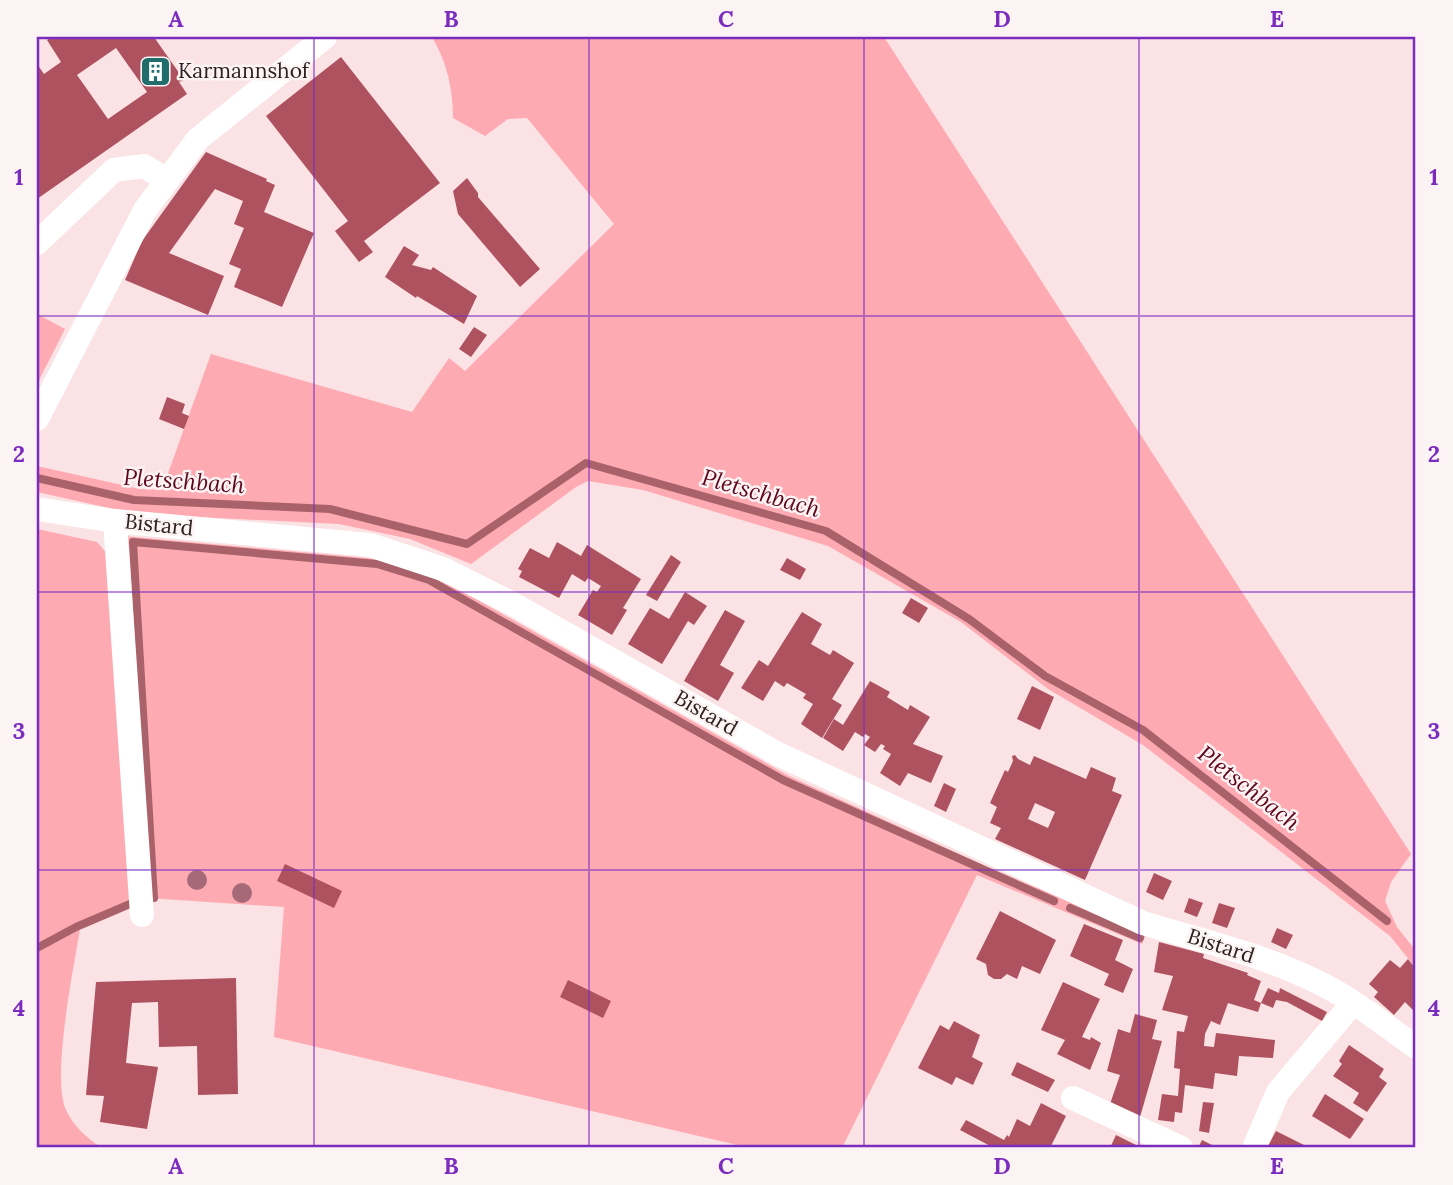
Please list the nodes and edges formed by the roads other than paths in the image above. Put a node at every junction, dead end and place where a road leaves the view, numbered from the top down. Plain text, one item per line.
1 (325, 37) edge
2 (167, 180) junction
3 (37, 243) edge
4 (37, 419) edge
5 (37, 509) edge
6 (115, 521) junction
7 (142, 915) dead end
8 (1353, 1003) junction
9 (1416, 1047) edge
10 (1073, 1098) dead end
11 (1181, 1148) edge
12 (1254, 1148) edge

1 - 2 street
2 - 3 street
2 - 4 street
5 - 6 street, Bistard
6 - 7 street
6 - 8 street, Bistard
8 - 9 street, Bistard
8 - 12 street
10 - 11 street

